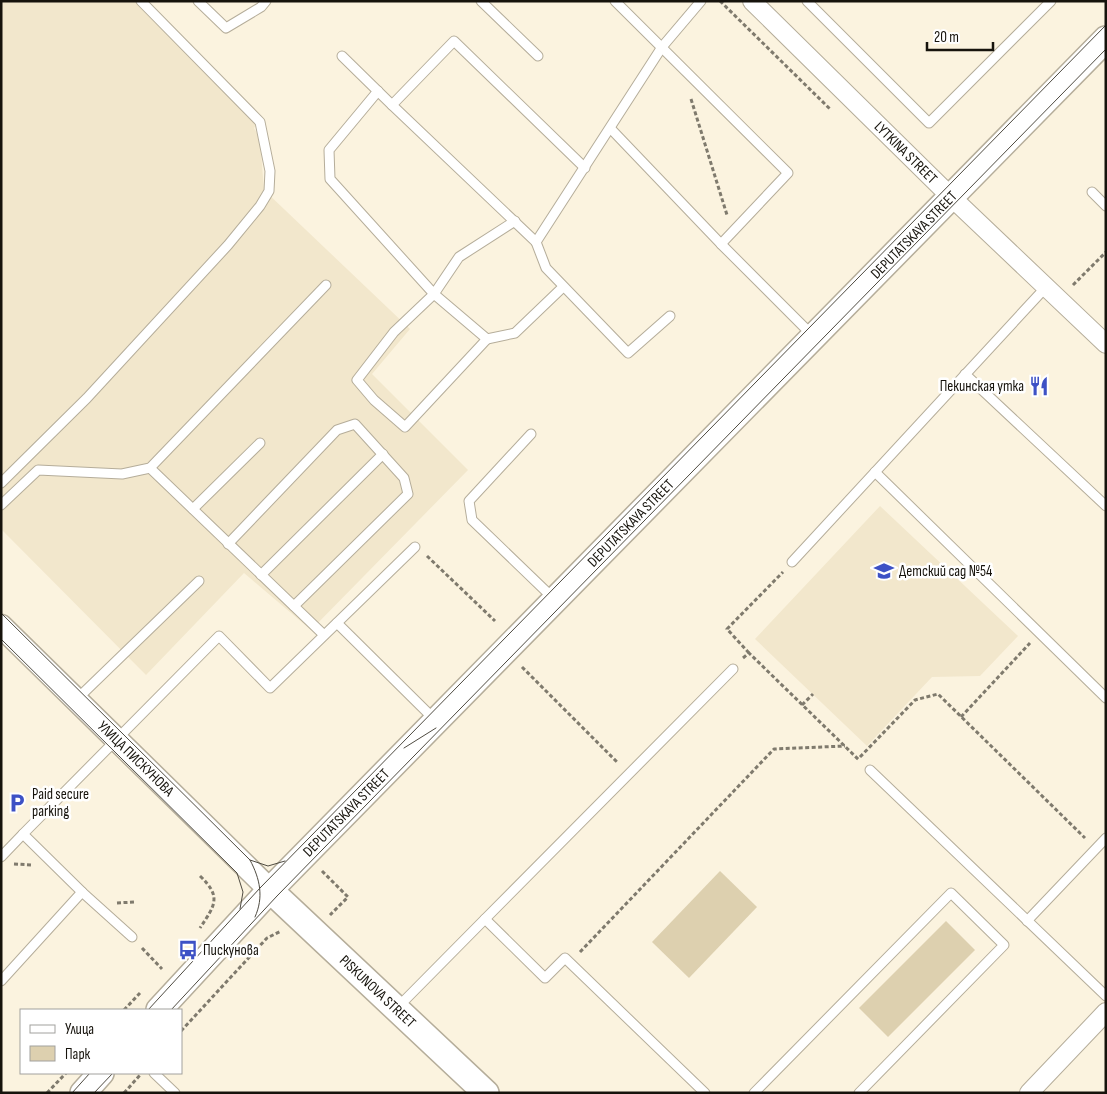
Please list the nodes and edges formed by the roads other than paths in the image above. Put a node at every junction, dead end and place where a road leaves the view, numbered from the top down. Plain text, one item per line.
1 (141, 1) edge
2 (198, 1) edge
3 (266, 1) edge
4 (481, 1) edge
5 (615, 1) edge
6 (701, 1) edge
7 (807, 1) edge
8 (1051, 1) edge
9 (756, 2) edge
10 (1106, 40) edge
11 (662, 47) junction
12 (342, 56) dead end
13 (538, 56) dead end
14 (378, 90) junction
15 (392, 104) junction
16 (611, 129) junction
17 (585, 168) junction
18 (1092, 192) dead end
19 (951, 196) junction
20 (1106, 206) edge
21 (515, 221) junction
22 (536, 242) junction
23 (720, 244) junction
24 (326, 285) dead end
25 (562, 287) junction
26 (1046, 287) junction
27 (434, 294) junction
28 (670, 316) dead end
29 (814, 337) junction
30 (486, 339) junction
31 (1106, 344) edge
32 (965, 374) junction
33 (531, 434) dead end
34 (260, 443) dead end
35 (383, 454) junction
36 (150, 468) junction
37 (875, 472) junction
38 (1, 483) edge
39 (1, 505) edge
40 (1106, 506) edge
41 (193, 509) junction
42 (228, 544) junction
43 (415, 547) road end
44 (792, 562) road end
45 (260, 575) junction
46 (199, 581) dead end
47 (555, 600) junction
48 (294, 606) junction
49 (337, 623) junction
50 (1, 626) edge
51 (324, 636) junction
52 (733, 669) road end
53 (1106, 698) edge
54 (76, 700) junction
55 (436, 721) junction
56 (117, 740) junction
57 (870, 770) road end
58 (23, 834) junction
59 (1106, 838) edge
60 (1, 857) edge
61 (270, 890) junction
62 (82, 892) junction
63 (485, 919) junction
64 (1027, 921) junction
65 (132, 937) road end
66 (1, 981) edge
67 (1106, 996) edge
68 (396, 1008) junction
69 (160, 1009) edge
70 (1106, 1012) edge
71 (100, 1074) edge
72 (155, 1074) edge
73 (83, 1093) edge
74 (175, 1093) edge
75 (486, 1093) edge
76 (705, 1093) edge
77 (754, 1093) edge
78 (859, 1093) edge
79 (1029, 1093) edge

1 - 38 lane
2 - 3 lane
4 - 13 lane
5 - 11 lane
6 - 11 lane
7 - 8 lane
9 - 19 street, LYTKINA STREET
10 - 19 main road, DEPUTATSKAYA STREET
11 - 16 lane
11 - 23 lane
12 - 14 lane
14 - 15 lane
14 - 27 lane
15 - 17 lane
15 - 21 lane
16 - 17 lane
16 - 23 lane
17 - 22 lane
18 - 20 lane
19 - 26 street, LYTKINA STREET
19 - 29 main road, DEPUTATSKAYA STREET
21 - 22 lane
21 - 27 lane
22 - 25 lane
23 - 29 lane
24 - 36 lane
25 - 28 lane
25 - 30 lane
26 - 31 street, LYTKINA STREET
26 - 32 lane
27 - 30 lane
27 - 30 lane
29 - 47 main road, DEPUTATSKAYA STREET
32 - 37 lane
32 - 40 lane
33 - 47 lane
34 - 41 lane
35 - 42 lane
35 - 45 lane
35 - 48 lane
36 - 39 lane
36 - 41 lane
37 - 44 lane
37 - 53 lane
41 - 42 lane
42 - 45 lane
43 - 49 lane
45 - 48 lane
46 - 54 lane
47 - 55 main road, DEPUTATSKAYA STREET
48 - 51 lane
49 - 51 lane
49 - 55 lane
50 - 54 street, УЛИЦА ПИСКУНОВА
51 - 56 lane
52 - 63 lane
54 - 56 street, УЛИЦА ПИСКУНОВА
55 - 61 main road, DEPUTATSKAYA STREET
56 - 58 lane
56 - 61 street, УЛИЦА ПИСКУНОВА
57 - 64 lane
58 - 60 lane
58 - 62 lane
59 - 64 lane
61 - 68 main road, PISKUNOVA STREET
61 - 69 main road, DEPUTATSKAYA STREET
62 - 65 lane
62 - 66 lane
63 - 68 lane
63 - 76 lane
64 - 67 lane
68 - 75 main road, PISKUNOVA STREET
70 - 79 street
71 - 73 main road
72 - 74 lane
77 - 78 lane

